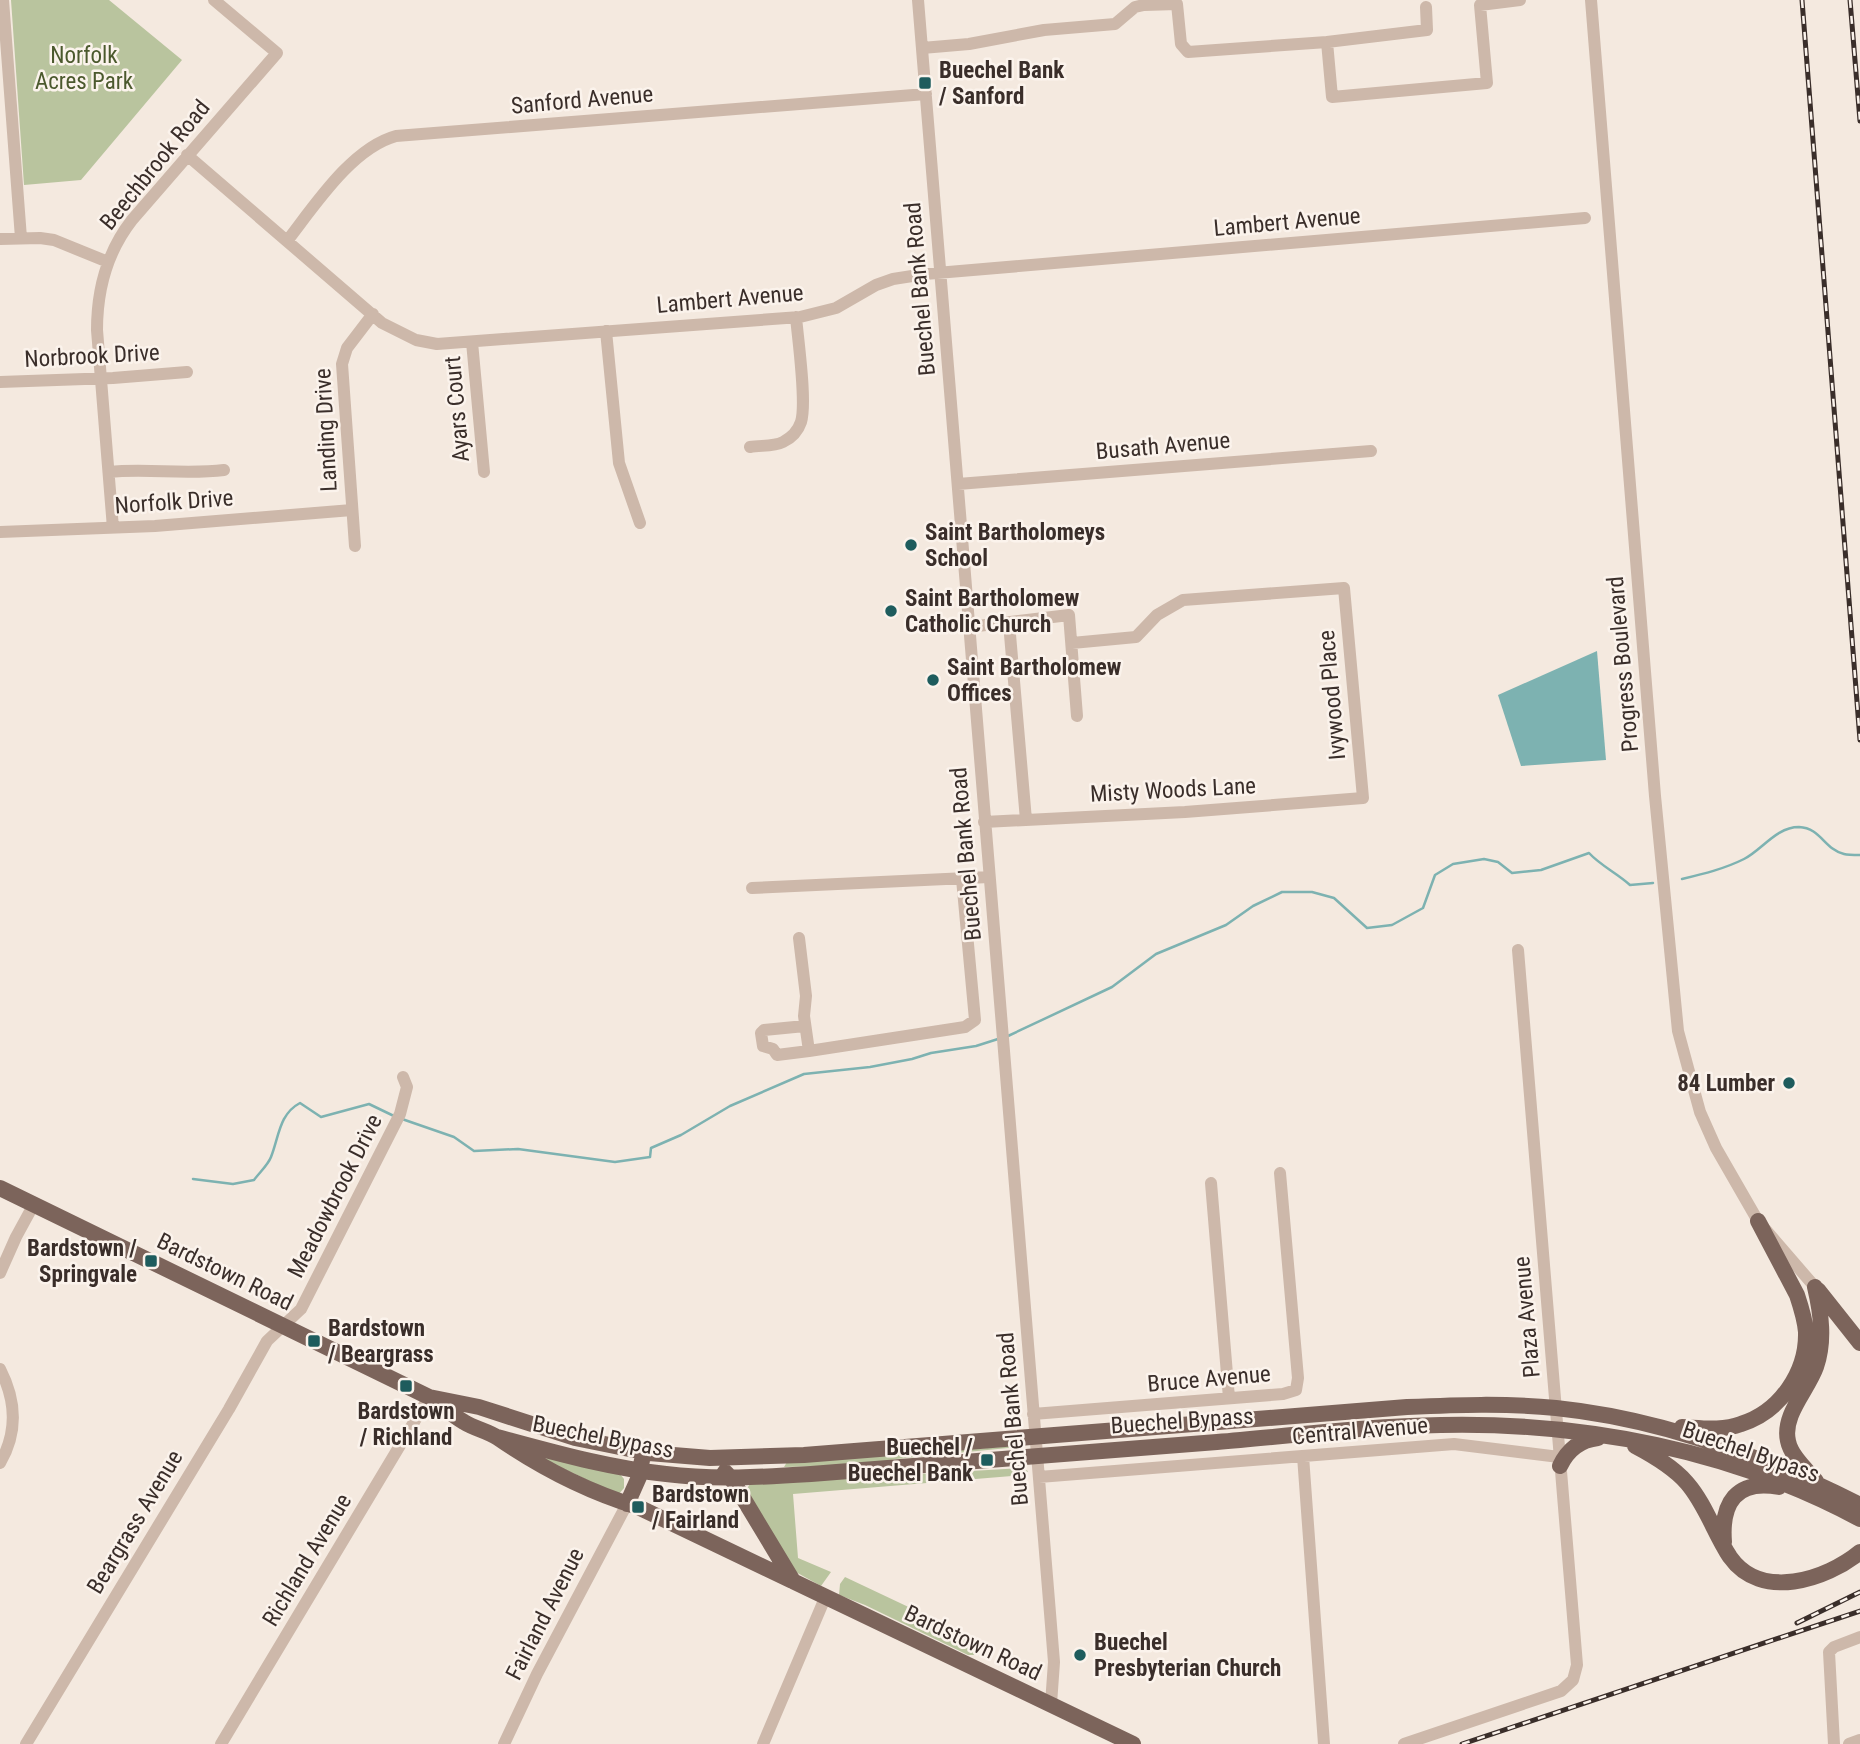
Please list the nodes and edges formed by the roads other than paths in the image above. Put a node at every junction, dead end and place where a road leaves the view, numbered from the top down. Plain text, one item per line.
1 (3, 0) edge
2 (214, 0) edge
3 (918, 0) edge
4 (1520, 0) edge
5 (1591, 0) edge
6 (1426, 7) dead end
7 (1327, 41) junction
8 (922, 48) junction
9 (926, 94) junction
10 (6, 120) edge
11 (187, 155) junction
12 (1585, 218) dead end
13 (21, 238) junction
14 (0, 239) edge
15 (287, 240) junction
16 (108, 262) junction
17 (940, 273) junction
18 (373, 314) junction
19 (796, 317) junction
20 (606, 331) junction
21 (472, 342) junction
22 (187, 372) dead end
23 (100, 379) junction
24 (0, 382) edge
25 (750, 447) dead end
26 (1371, 451) dead end
27 (224, 470) dead end
28 (109, 472) junction
29 (484, 472) dead end
30 (958, 484) junction
31 (352, 510) junction
32 (640, 523) dead end
33 (114, 528) junction
34 (0, 532) edge
35 (355, 546) dead end
36 (1009, 623) junction
37 (969, 627) junction
38 (1072, 643) junction
39 (1077, 716) dead end
40 (1363, 799) joint
41 (1026, 820) junction
42 (984, 822) junction
43 (989, 877) junction
44 (962, 879) junction
45 (752, 888) dead end
46 (799, 938) dead end
47 (1518, 950) dead end
48 (805, 1026) junction
49 (809, 1051) junction
50 (403, 1077) dead end
51 (1280, 1173) dead end
52 (1211, 1183) dead end
53 (0, 1188) edge
54 (34, 1204) junction
55 (1758, 1222) junction
56 (0, 1273) edge
57 (1815, 1287) junction
58 (283, 1325) junction
59 (1860, 1343) edge
60 (0, 1369) edge
61 (429, 1397) junction
62 (1229, 1398) junction
63 (479, 1407) junction
64 (1556, 1408) junction
65 (1033, 1414) junction
66 (472, 1426) junction
67 (1660, 1427) junction
68 (1558, 1429) junction
69 (497, 1437) junction
70 (1617, 1437) junction
71 (1036, 1446) junction
72 (645, 1452) junction
73 (780, 1456) junction
74 (1303, 1456) junction
75 (710, 1458) junction
76 (1559, 1461) junction
77 (0, 1463) edge
78 (640, 1470) junction
79 (779, 1476) junction
80 (1039, 1477) junction
81 (731, 1478) junction
82 (1819, 1484) junction
83 (1804, 1493) junction
84 (626, 1504) junction
85 (1859, 1514) edge
86 (1724, 1545) junction
87 (1860, 1552) edge
88 (795, 1583) junction
89 (825, 1598) junction
90 (1860, 1637) edge
91 (1051, 1704) junction
92 (1860, 1740) edge
93 (26, 1744) edge
94 (221, 1744) edge
95 (504, 1744) edge
96 (764, 1744) edge
97 (1133, 1744) edge
98 (1324, 1744) edge
99 (1404, 1744) edge
100 (1834, 1744) edge
101 (1849, 1744) edge

1 - 10 street
2 - 11 street, Beechbrook Road
3 - 8 street, Buechel Bank Road
4 - 7 street
5 - 55 street, Progress Boulevard
6 - 7 street
7 - 8 street
8 - 9 street, Buechel Bank Road
9 - 15 street, Sanford Avenue
9 - 17 street, Buechel Bank Road
10 - 13 street
11 - 15 street, Lambert Avenue
11 - 16 street, Beechbrook Road
12 - 17 street, Lambert Avenue
13 - 14 street
13 - 16 street
15 - 18 street, Lambert Avenue
16 - 23 street, Beechbrook Road
17 - 19 street, Lambert Avenue
17 - 30 street, Buechel Bank Road
18 - 21 street, Lambert Avenue
18 - 31 street, Landing Drive
19 - 20 street, Lambert Avenue
19 - 25 street
20 - 21 street, Lambert Avenue
20 - 32 street
21 - 29 street, Ayars Court
22 - 23 street, Norbrook Drive
23 - 24 street, Norbrook Drive
23 - 28 street, Beechbrook Road
26 - 30 street, Busath Avenue
27 - 28 street
28 - 33 street, Beechbrook Road
30 - 37 street, Buechel Bank Road
31 - 33 street, Norfolk Drive
31 - 35 street, Landing Drive
33 - 34 street, Norfolk Drive
36 - 37 street
36 - 38 street
36 - 41 street
37 - 42 street, Buechel Bank Road
38 - 39 street
38 - 40 street, Ivywood Place
40 - 41 street, Misty Woods Lane
41 - 42 street, Misty Woods Lane
42 - 43 street, Buechel Bank Road
43 - 44 street
43 - 65 street, Buechel Bank Road
44 - 45 street
44 - 49 street
46 - 48 street
47 - 64 street, Plaza Avenue
48 - 49 street
48 - 49 street
50 - 58 street, Meadowbrook Drive
51 - 62 street, Bruce Avenue
52 - 62 street
53 - 54 main road, Bardstown Road
54 - 56 street
54 - 58 main road, Bardstown Road
55 - 57 street, Progress Boulevard
55 - 67 main road
57 - 59 main road
57 - 82 main road
58 - 61 main road, Bardstown Road
58 - 93 street, Beargrass Avenue
60 - 77 street
61 - 63 main road, Bardstown Road
61 - 66 main road, Bardstown Road
61 - 94 street, Richland Avenue
62 - 65 street, Bruce Avenue
63 - 66 main road
63 - 72 main road, Bardstown Road
64 - 67 main road, Buechel Bypass
64 - 68 street, Plaza Avenue
64 - 71 main road, Buechel Bypass
65 - 71 street, Buechel Bank Road
66 - 69 main road, Bardstown Road
67 - 82 main road, Buechel Bypass
68 - 70 main road, Buechel Bypass
68 - 71 main road, Buechel Bypass
68 - 76 street, Plaza Avenue
69 - 78 main road, Buechel Bypass
69 - 84 main road, Bardstown Road
70 - 76 main road
70 - 83 main road, Buechel Bypass
70 - 86 main road
71 - 73 main road, Buechel Bypass
71 - 79 main road, Buechel Bypass
71 - 80 street, Buechel Bank Road
72 - 75 main road, Buechel Bypass
72 - 78 main road
73 - 75 main road, Buechel Bypass
73 - 79 street
74 - 76 street, Central Avenue
74 - 80 street, Central Avenue
74 - 98 street
75 - 81 main road
76 - 99 street, Plaza Avenue
78 - 81 main road, Buechel Bypass
78 - 84 main road
79 - 81 main road, Buechel Bypass
80 - 91 street, Buechel Bank Road
81 - 88 main road
82 - 85 main road, Buechel Bypass
83 - 85 main road, Buechel Bypass
83 - 86 main road
84 - 88 main road, Bardstown Road
84 - 95 street, Fairland Avenue
86 - 87 main road
88 - 89 main road, Bardstown Road
89 - 91 main road, Bardstown Road
89 - 96 street
90 - 100 street
91 - 97 main road, Bardstown Road
92 - 101 street

